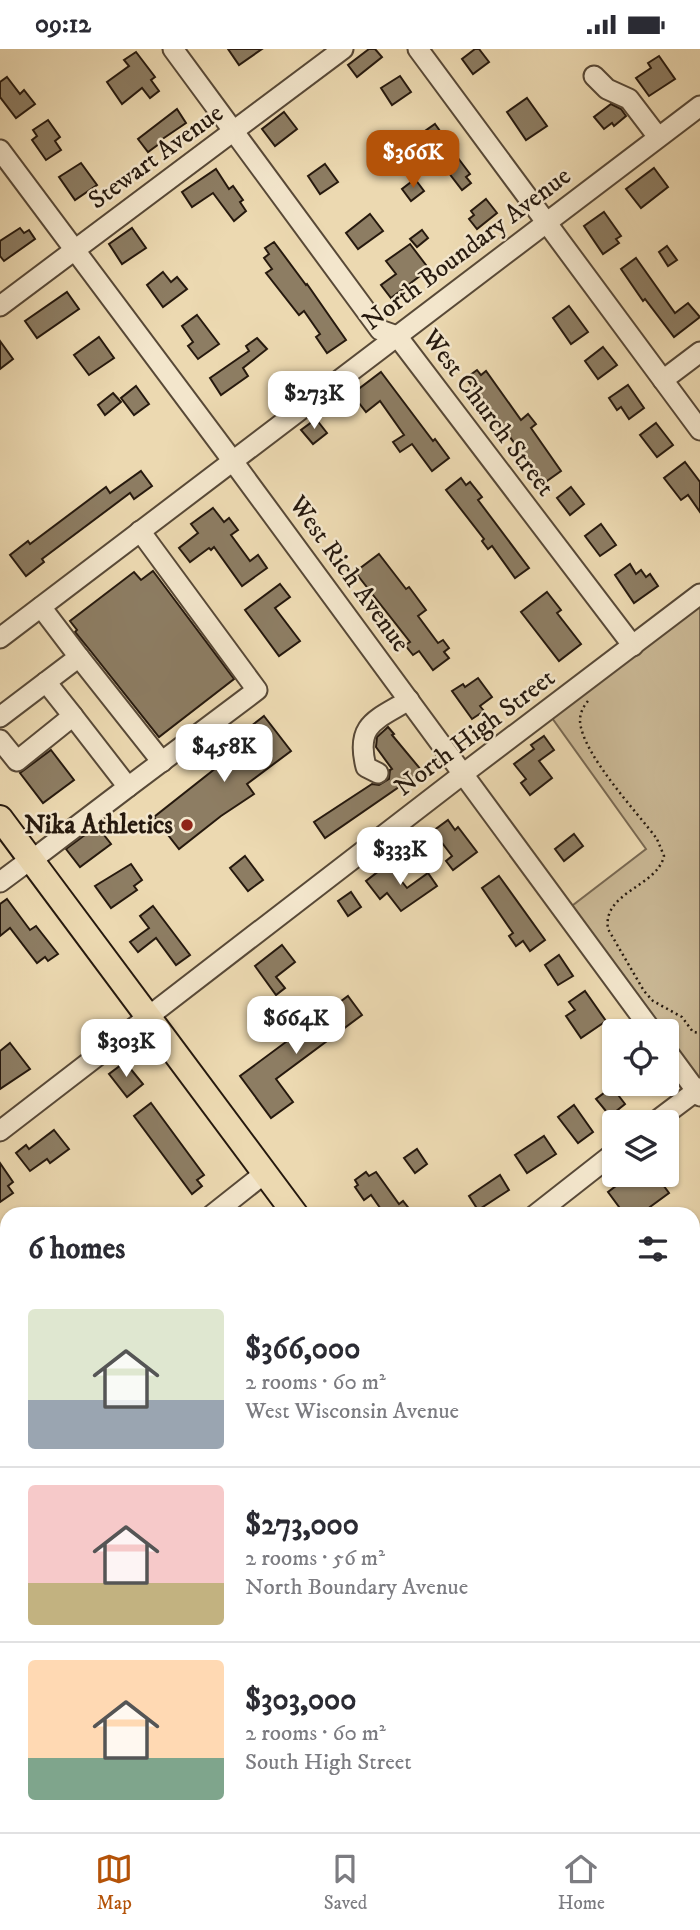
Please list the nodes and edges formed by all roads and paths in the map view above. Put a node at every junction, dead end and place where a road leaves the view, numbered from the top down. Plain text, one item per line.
1 (173, 49) edge
2 (343, 49) edge
3 (418, 49) edge
4 (594, 76) dead end
5 (700, 106) edge
6 (235, 131) junction
7 (658, 137) junction
8 (0, 150) edge
9 (546, 222) junction
10 (75, 249) junction
11 (0, 306) edge
12 (397, 336) junction
13 (700, 352) edge
14 (663, 380) junction
15 (700, 430) edge
16 (232, 460) junction
17 (140, 531) junction
18 (700, 594) edge
19 (41, 607) junction
20 (0, 638) edge
21 (633, 646) junction
22 (79, 657) junction
23 (46, 682) junction
24 (593, 695) dead end
25 (409, 700) junction
26 (73, 716) junction
27 (0, 717) edge
28 (0, 740) edge
29 (162, 762) junction
30 (378, 773) dead end
31 (463, 773) junction
32 (128, 787) junction
33 (0, 818) edge
34 (31, 859) junction
35 (0, 882) edge
36 (148, 1016) junction
37 (643, 1019) edge
38 (700, 1033) edge
39 (679, 1066) edge
40 (699, 1091) edge
41 (672, 1110) edge
42 (0, 1131) edge
43 (602, 1162) edge
44 (265, 1173) junction
45 (222, 1207) edge
46 (290, 1207) edge
47 (544, 1207) edge

1 - 6 street, West Church Street
2 - 6 street, Stewart Avenue
3 - 9 street
4 - 7 street
5 - 7 street, North Boundary Avenue
6 - 10 street, Stewart Avenue
6 - 12 street, West Church Street
7 - 9 street, North Boundary Avenue
8 - 10 street, West Rich Avenue
9 - 12 street, North Boundary Avenue
9 - 14 street
10 - 11 street, Stewart Avenue
10 - 16 street, West Rich Avenue
12 - 16 street, North Boundary Avenue
12 - 21 street, West Church Street
13 - 14 street
14 - 15 street
16 - 17 street, North Boundary Avenue
16 - 25 street, West Rich Avenue
17 - 19 street, North Boundary Avenue
17 - 29 street
18 - 21 street, North High Street
19 - 20 street, North Boundary Avenue
19 - 22 street
21 - 31 street, North High Street
22 - 23 street
22 - 29 street
23 - 26 street
23 - 27 street
24 - 38 path
25 - 30 street
25 - 31 street, West Rich Avenue
26 - 28 street
26 - 32 street
29 - 32 street
31 - 36 street, North High Street
31 - 37 street, West Rich Avenue
32 - 34 street
33 - 34 main road
34 - 35 street
34 - 36 main road
36 - 42 street, North High Street
36 - 44 main road
39 - 40 street
40 - 41 street
43 - 47 street
44 - 45 street
44 - 46 main road

